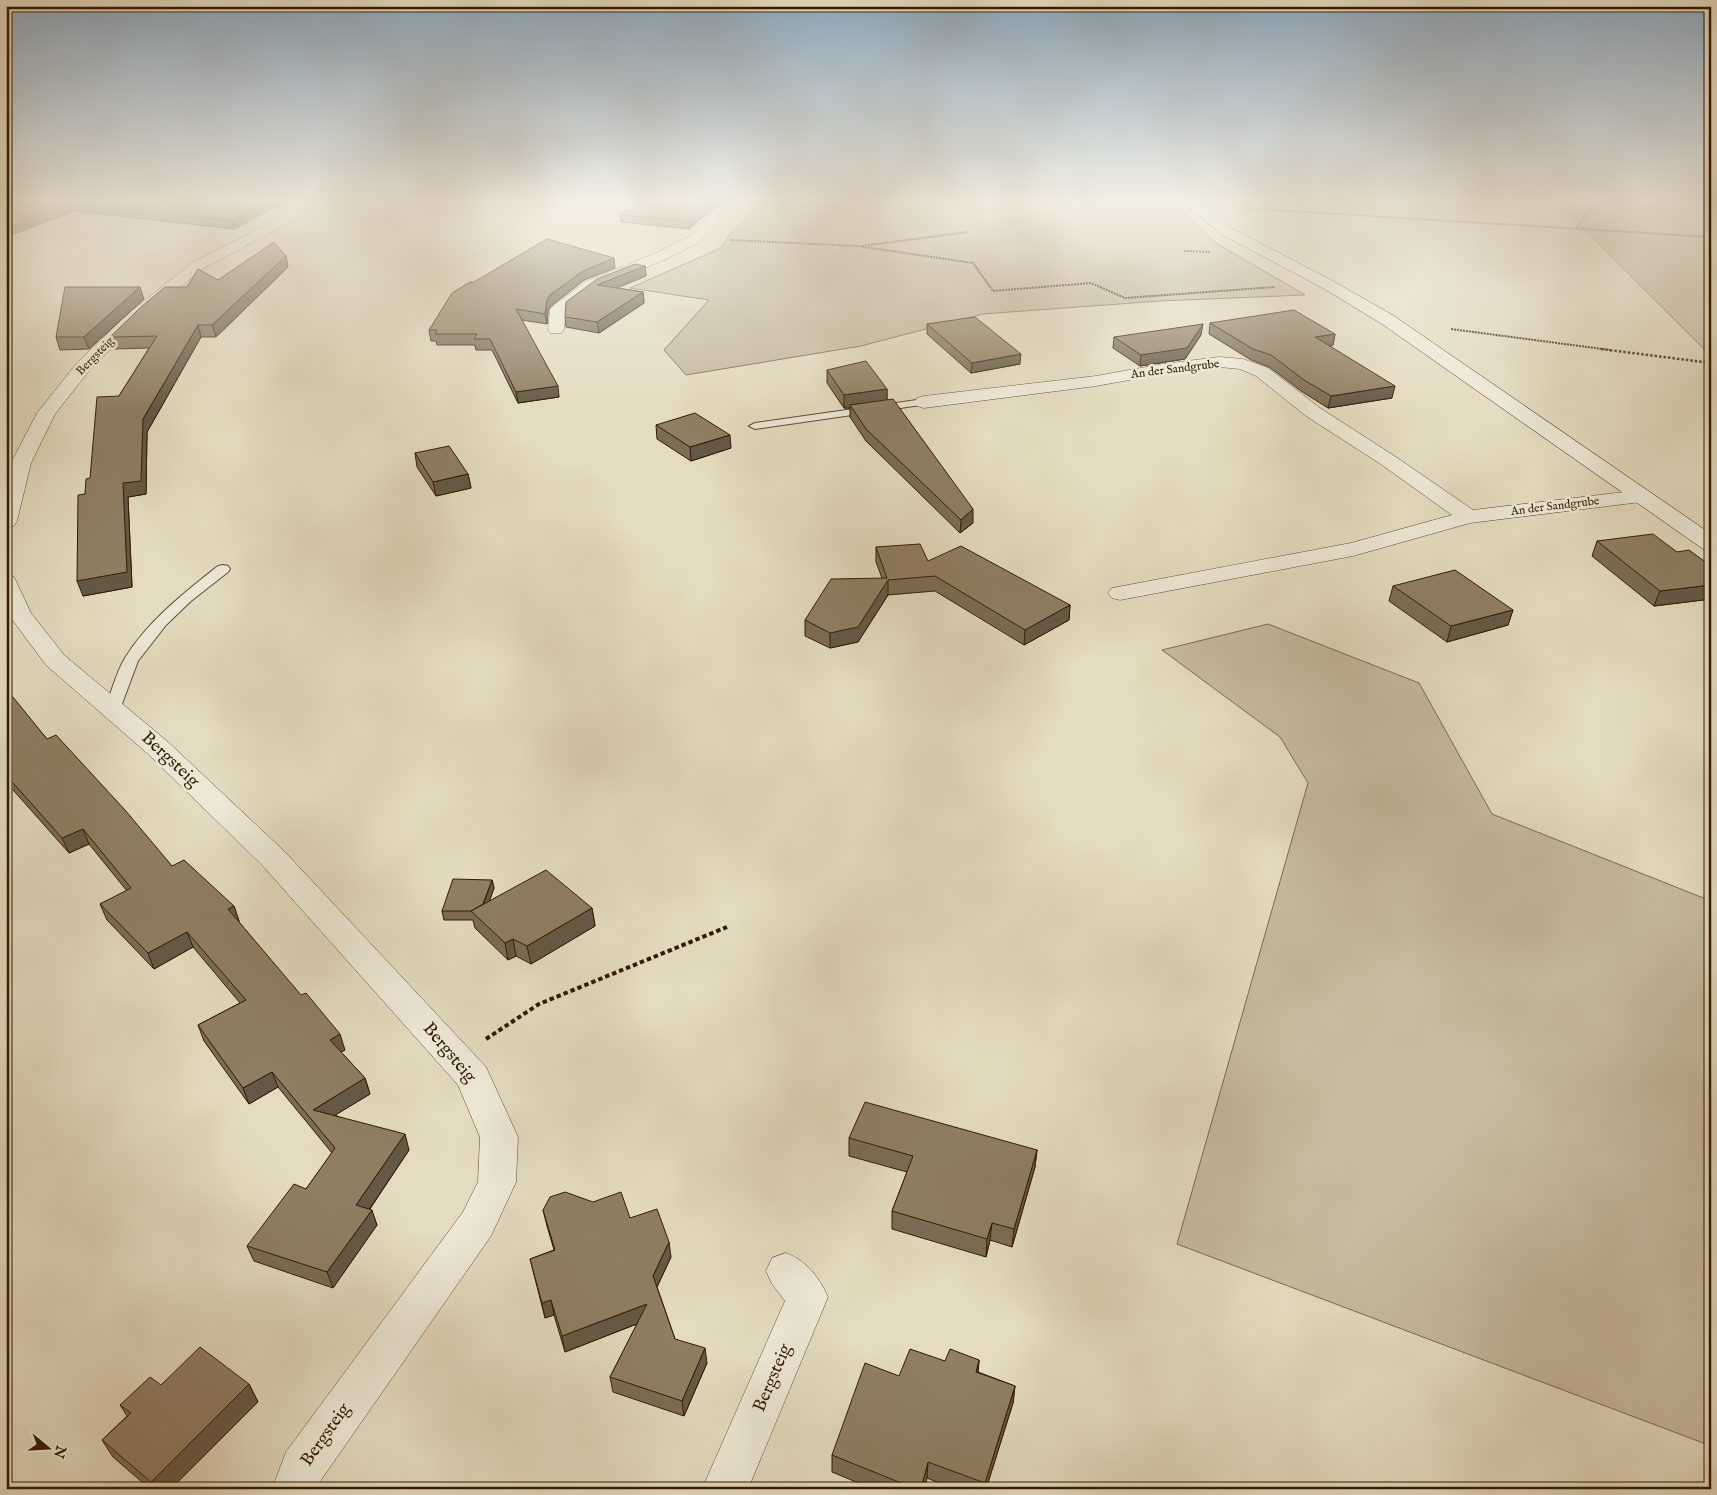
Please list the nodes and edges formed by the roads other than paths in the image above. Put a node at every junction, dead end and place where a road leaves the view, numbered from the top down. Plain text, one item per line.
1 (192, 270) edge
2 (628, 270) edge
3 (1300, 270) edge
4 (591, 285) junction
5 (550, 300) edge
6 (556, 329) dead end
7 (924, 402) joint
8 (755, 426) dead end
9 (1641, 496) junction
10 (1469, 517) junction
11 (6, 521) edge
12 (1711, 544) edge
13 (223, 569) dead end
14 (6, 582) edge
15 (1120, 593) dead end
16 (113, 709) junction
17 (786, 1271) dead end
18 (295, 1489) edge
19 (725, 1489) edge

1 - 11 street, Bergsteig
2 - 4 street
3 - 9 street
4 - 5 street
4 - 6 street
7 - 8 lane
7 - 10 street, An der Sandgrube
9 - 10 street, An der Sandgrube
9 - 12 street
10 - 15 street, An der Sandgrube
13 - 16 lane
14 - 16 street, Bergsteig
16 - 18 street, Bergsteig
17 - 19 street, Bergsteig

